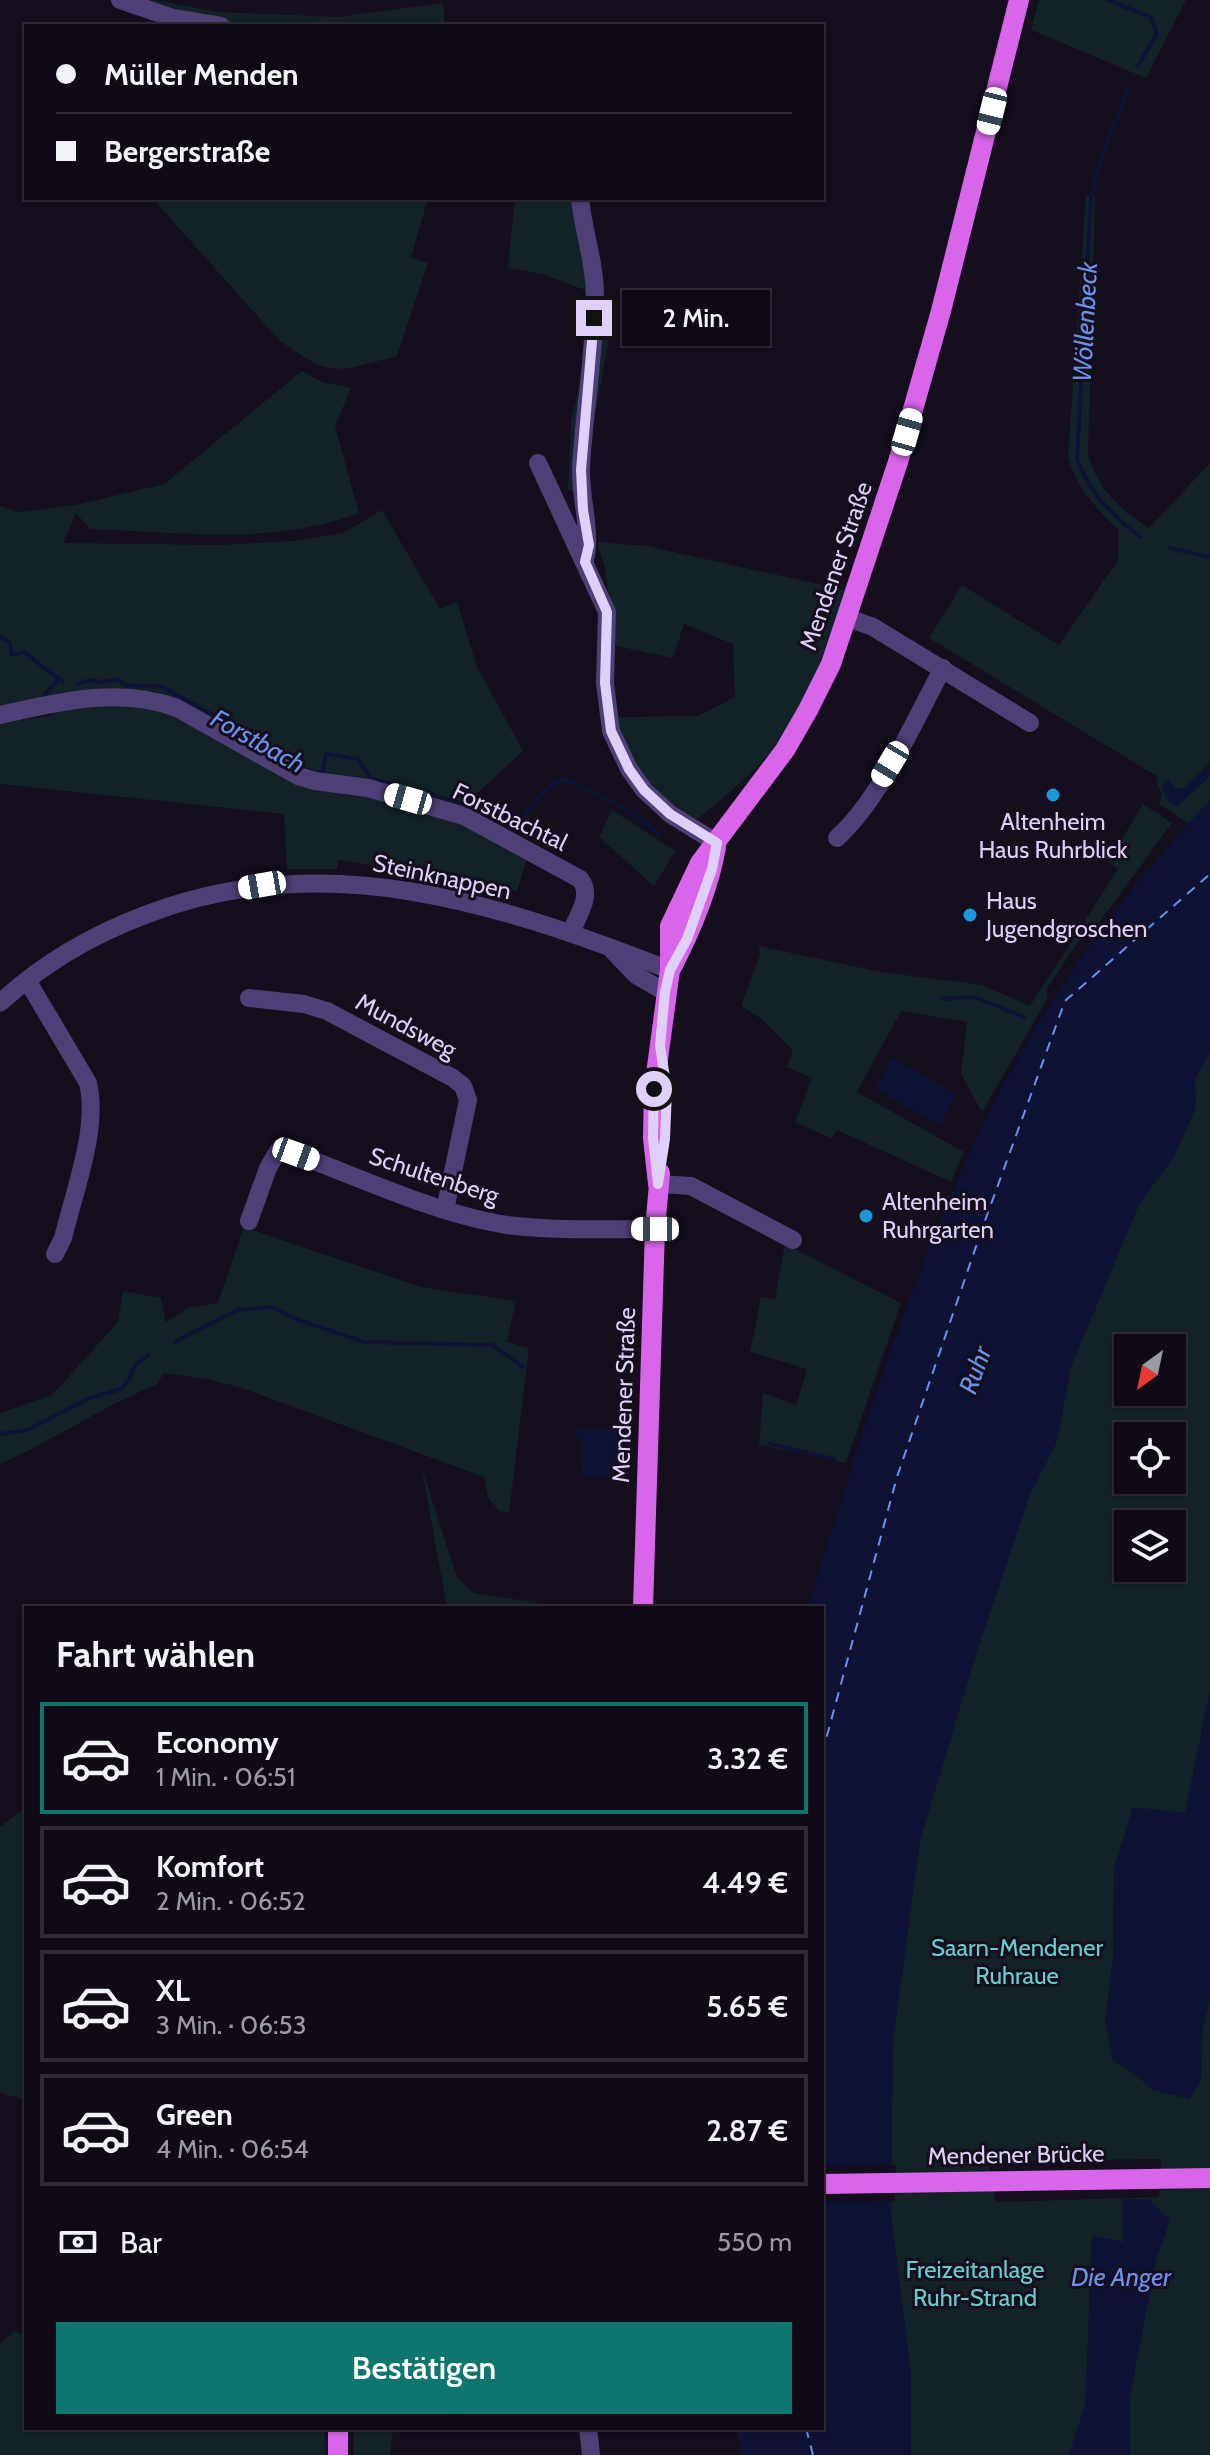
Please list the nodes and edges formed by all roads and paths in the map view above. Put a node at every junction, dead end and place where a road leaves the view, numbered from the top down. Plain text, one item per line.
1 (120, 0) edge
2 (1019, 0) edge
3 (209, 24) edge
4 (580, 200) edge
5 (538, 463) dead end
6 (585, 562) junction
7 (848, 618) junction
8 (943, 668) junction
9 (0, 715) edge
10 (1030, 723) dead end
11 (837, 838) dead end
12 (717, 843) junction
13 (571, 932) junction
14 (611, 948) junction
15 (670, 970) junction
16 (27, 980) junction
17 (665, 992) junction
18 (249, 998) dead end
19 (0, 1003) edge
20 (658, 1184) junction
21 (445, 1210) junction
22 (249, 1221) dead end
23 (655, 1229) junction
24 (793, 1240) dead end
25 (55, 1254) dead end
26 (643, 1606) edge
27 (1210, 2178) edge
28 (824, 2184) edge
29 (338, 2430) edge
30 (588, 2430) edge
31 (338, 2455) edge
32 (591, 2455) edge

1 - 3 street
2 - 7 main road, Mendener Straße
4 - 6 street
5 - 6 street
6 - 12 street
7 - 8 street
7 - 12 main road, Mendener Straße
8 - 10 street
8 - 11 street
9 - 13 street, Forstbachtal
12 - 15 main road, Mendener Straße
13 - 14 street, Steinknappen
13 - 16 street, Steinknappen
14 - 15 street, Steinknappen
14 - 17 street, Steinknappen
15 - 17 main road, Mendener Straße
16 - 19 street, Steinknappen
16 - 25 street
17 - 20 main road, Mendener Straße
18 - 21 street, Mundsweg
20 - 23 main road, Mendener Straße
20 - 24 street
21 - 22 street, Schultenberg
21 - 23 street, Schultenberg
23 - 26 main road, Mendener Straße
27 - 28 main road, Mendener Brücke
29 - 31 main road
30 - 32 street

